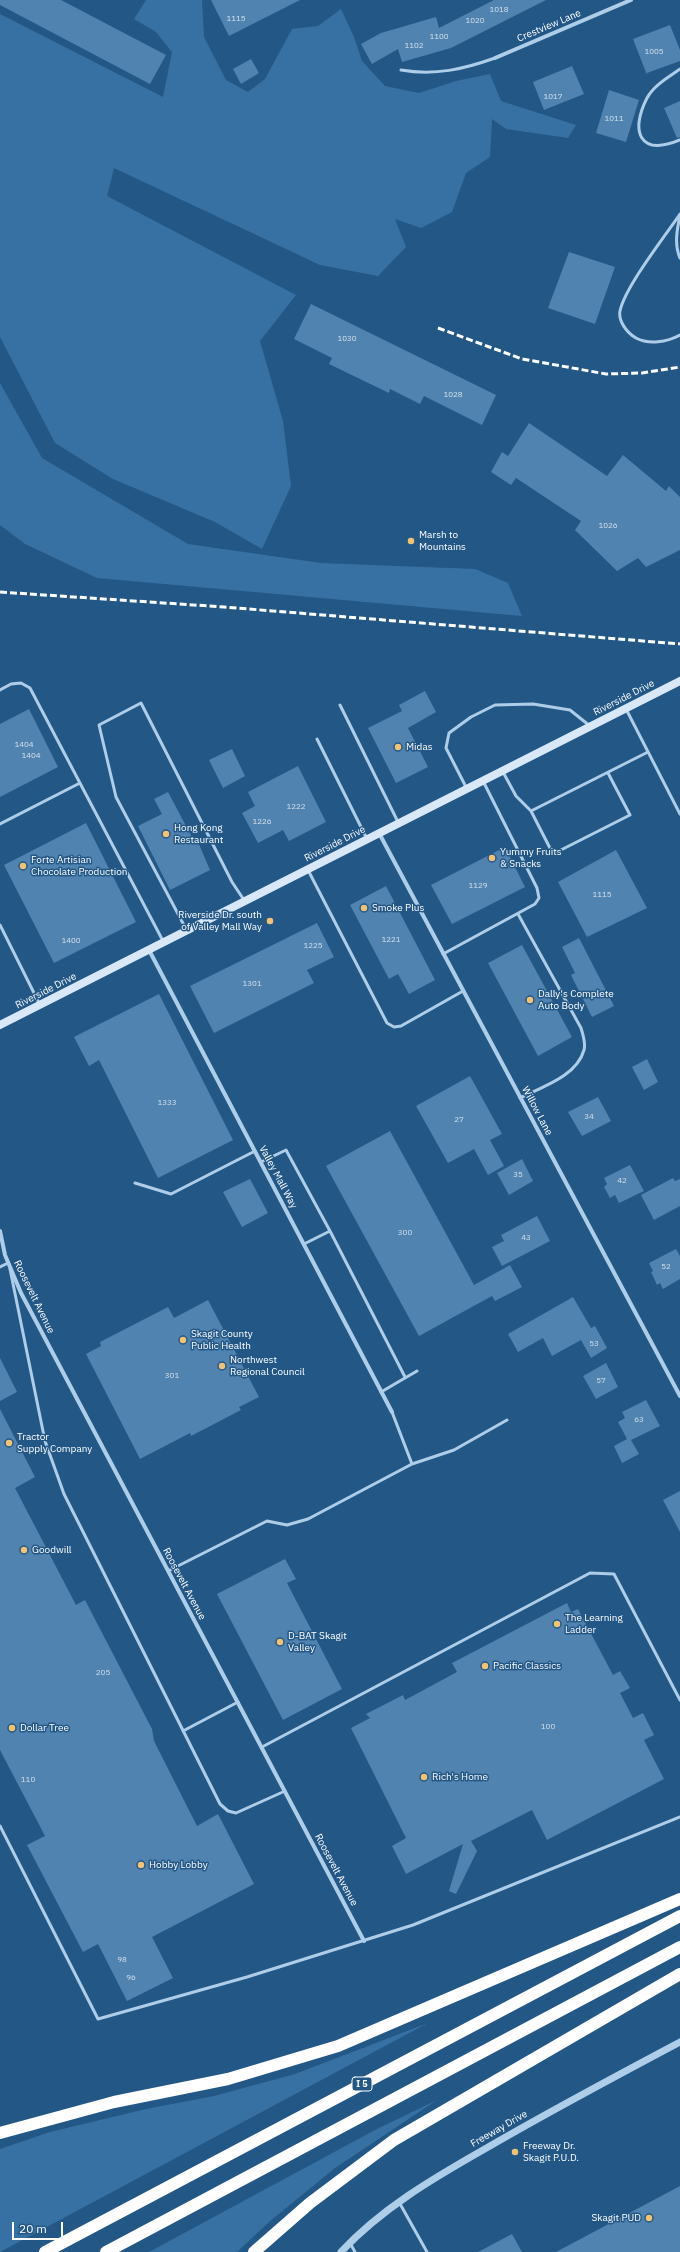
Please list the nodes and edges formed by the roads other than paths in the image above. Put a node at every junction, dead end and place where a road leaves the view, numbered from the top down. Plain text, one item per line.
1 (631, 0) edge
2 (495, 58) joint
3 (680, 69) edge
4 (401, 70) dead end
5 (680, 140) edge
6 (680, 214) edge
7 (680, 258) edge
8 (680, 335) edge
9 (680, 681) edge
10 (0, 690) edge
11 (340, 705) dead end
12 (625, 708) junction
13 (590, 726) junction
14 (317, 738) dead end
15 (648, 752) junction
16 (502, 771) junction
17 (608, 773) junction
18 (482, 781) junction
19 (80, 783) junction
20 (467, 788) junction
21 (531, 811) junction
22 (680, 814) edge
23 (399, 823) junction
24 (0, 824) edge
25 (379, 833) junction
26 (367, 840) junction
27 (307, 870) junction
28 (244, 902) junction
29 (518, 914) junction
30 (0, 925) edge
31 (186, 931) junction
32 (164, 942) junction
33 (149, 950) junction
34 (443, 954) junction
35 (463, 991) junction
36 (40, 1005) junction
37 (1, 1023) edge
38 (520, 1098) junction
39 (255, 1151) junction
40 (261, 1162) junction
41 (135, 1183) dead end
42 (0, 1231) edge
43 (330, 1231) junction
44 (304, 1244) junction
45 (8, 1262) junction
46 (0, 1267) edge
47 (417, 1371) dead end
48 (405, 1377) junction
49 (381, 1392) junction
50 (680, 1396) edge
51 (392, 1412) joint
52 (507, 1420) dead end
53 (412, 1464) junction
54 (168, 1571) junction
55 (680, 1700) edge
56 (238, 1702) junction
57 (183, 1731) junction
58 (262, 1747) junction
59 (285, 1791) junction
60 (680, 1817) edge
61 (0, 1826) edge
62 (680, 1899) edge
63 (680, 1916) edge
64 (364, 1941) junction
65 (680, 1947) edge
66 (680, 1974) edge
67 (680, 2042) edge
68 (0, 2133) edge
69 (399, 2202) junction
70 (350, 2242) junction
71 (45, 2252) edge
72 (106, 2252) edge
73 (254, 2252) edge
74 (341, 2252) edge
75 (355, 2252) edge
76 (428, 2252) edge

1 - 2 street, Crestview Lane
2 - 4 lane
3 - 5 lane
6 - 7 lane
6 - 8 lane
9 - 12 main road, Riverside Drive
10 - 19 lane
11 - 23 lane
12 - 13 main road, Riverside Drive
12 - 15 lane
13 - 16 main road, Riverside Drive
13 - 20 lane
14 - 26 lane
15 - 17 lane
15 - 22 lane
16 - 18 main road, Riverside Drive
16 - 21 lane
17 - 21 lane
17 - 21 lane
18 - 20 main road, Riverside Drive
18 - 29 lane
19 - 24 lane
19 - 32 lane
20 - 23 main road, Riverside Drive
23 - 25 main road, Riverside Drive
25 - 26 main road, Riverside Drive
25 - 34 street, Willow Lane
26 - 27 main road, Riverside Drive
27 - 28 main road, Riverside Drive
27 - 35 lane
28 - 31 main road, Riverside Drive
28 - 31 lane
29 - 34 lane
29 - 38 lane
30 - 36 lane
31 - 32 main road, Riverside Drive
32 - 33 main road, Riverside Drive
33 - 36 main road, Riverside Drive
33 - 39 street, Valley Mall Way
34 - 35 street, Willow Lane
35 - 38 street, Willow Lane
36 - 37 main road, Riverside Drive
38 - 50 street, Willow Lane
39 - 40 street, Valley Mall Way
39 - 41 lane
40 - 43 lane
40 - 44 street, Valley Mall Way
42 - 45 street, Roosevelt Avenue
43 - 44 lane
43 - 48 lane
44 - 49 street, Valley Mall Way
45 - 46 lane
45 - 54 street, Roosevelt Avenue
45 - 57 lane
47 - 48 lane
48 - 49 lane
49 - 51 street, Valley Mall Way
51 - 53 lane
52 - 53 lane
53 - 54 lane
54 - 56 street, Roosevelt Avenue
55 - 58 lane
56 - 57 lane
56 - 58 street, Roosevelt Avenue
57 - 59 lane
58 - 59 street, Roosevelt Avenue
59 - 64 street, Roosevelt Avenue
60 - 64 lane
61 - 64 lane
62 - 68 highway
63 - 71 highway, I 5
65 - 72 highway
66 - 73 highway
67 - 69 street, Freeway Drive
69 - 70 street, Freeway Drive
69 - 76 lane
70 - 74 street, Freeway Drive
70 - 75 lane

